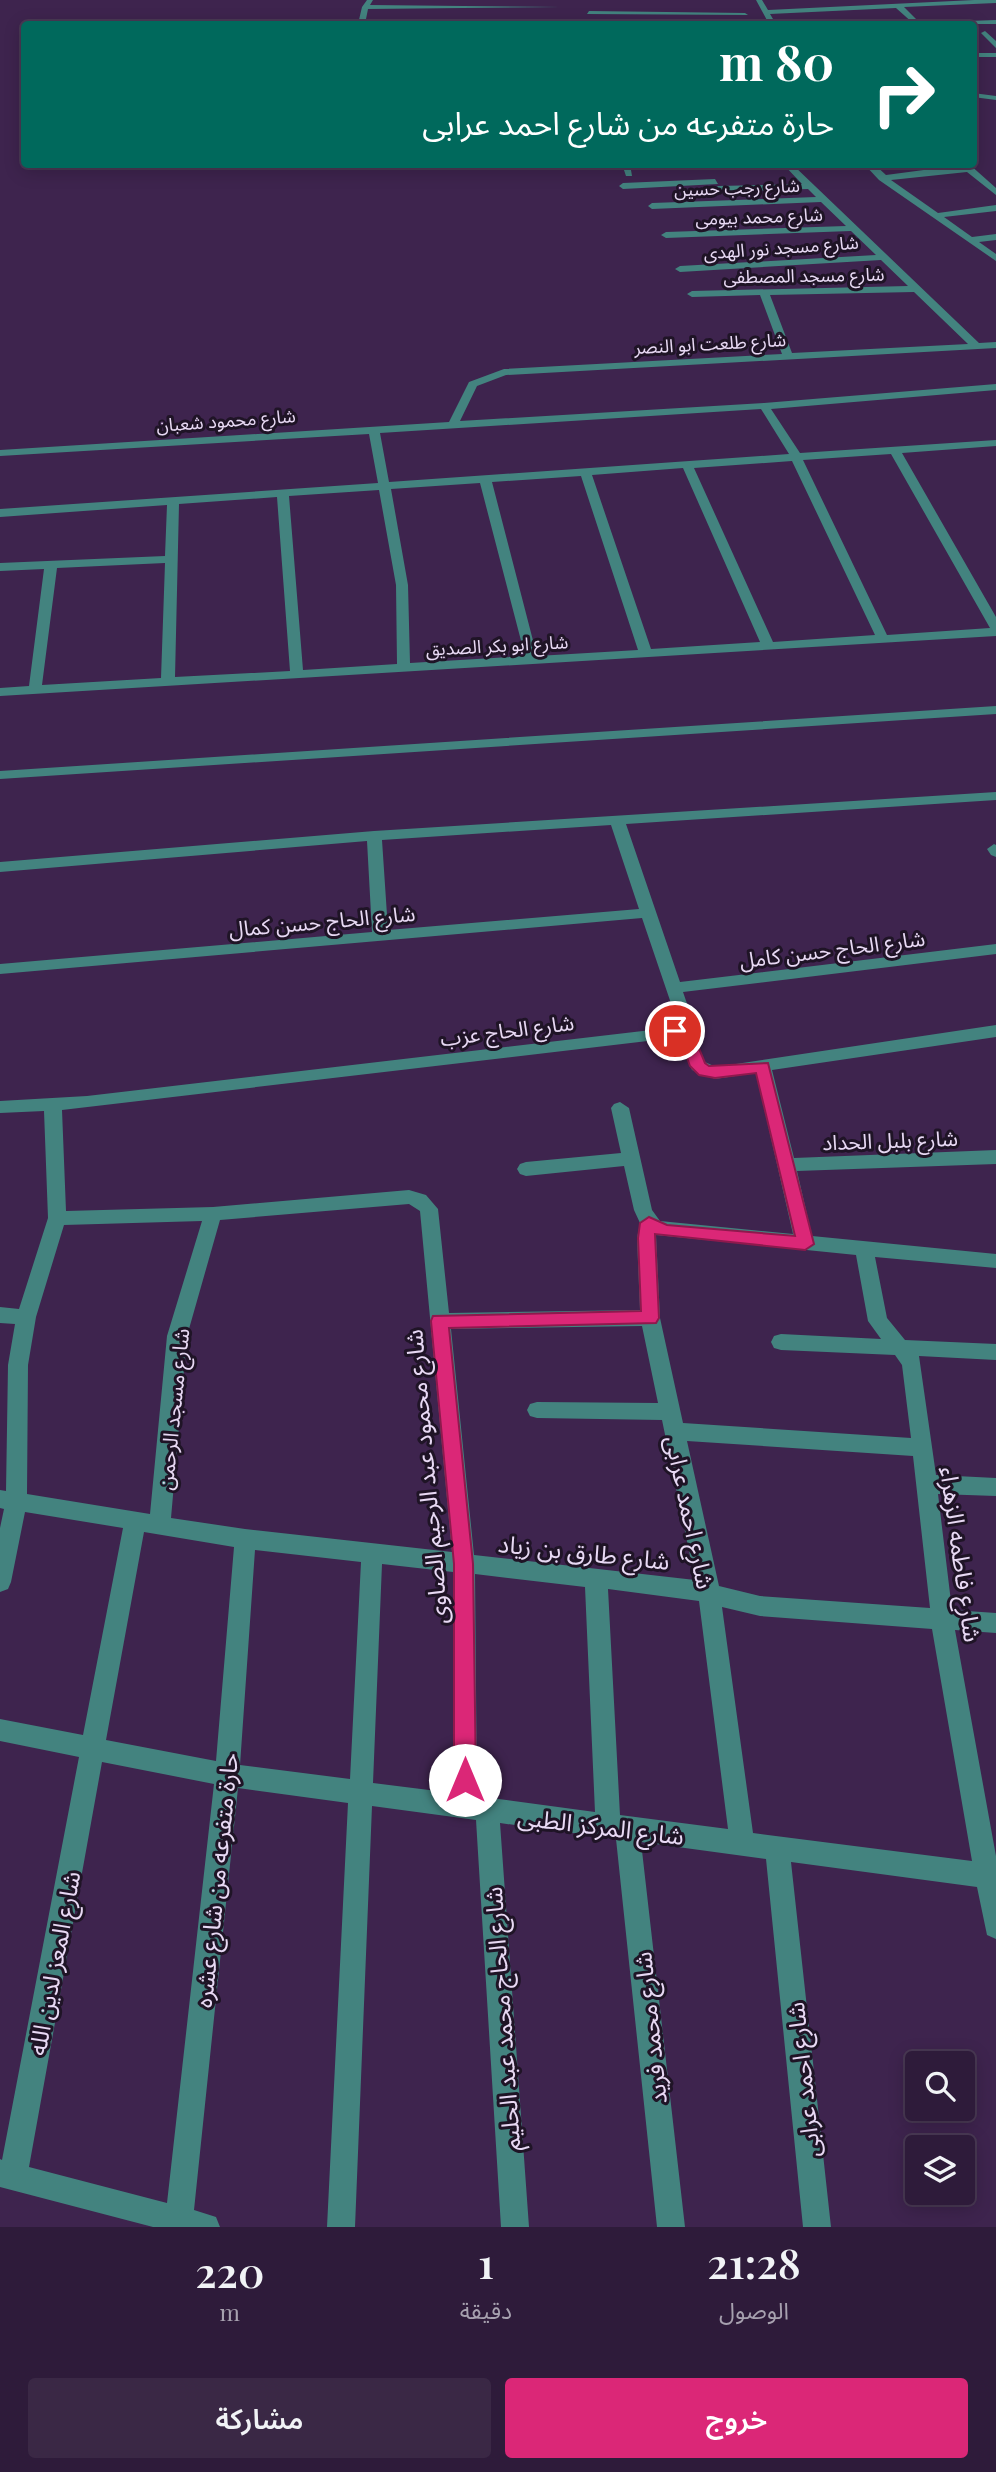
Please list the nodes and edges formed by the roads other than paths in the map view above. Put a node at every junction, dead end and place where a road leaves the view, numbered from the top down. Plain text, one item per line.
1 (592, 0) edge
2 (853, 0) edge
3 (803, 1) edge
4 (955, 1) edge
5 (996, 1) edge
6 (760, 2) edge
7 (968, 2) edge
8 (368, 3) edge
9 (905, 4) edge
10 (557, 8) edge
11 (861, 8) junction
12 (977, 8) dead end
13 (766, 12) junction
14 (589, 13) junction
15 (614, 13) junction
16 (646, 13) junction
17 (986, 15) dead end
18 (362, 21) edge
19 (587, 21) edge
20 (612, 21) edge
21 (646, 21) edge
22 (749, 21) edge
23 (770, 21) edge
24 (916, 21) edge
25 (996, 22) edge
26 (977, 23) edge
27 (996, 32) edge
28 (977, 33) edge
29 (985, 33) junction
30 (984, 44) dead end
31 (995, 44) edge
32 (977, 55) edge
33 (996, 55) edge
34 (977, 96) edge
35 (996, 98) edge
36 (977, 103) edge
37 (996, 105) edge
38 (627, 168) edge
39 (708, 168) edge
40 (791, 168) edge
41 (872, 168) edge
42 (967, 168) edge
43 (932, 169) edge
44 (629, 174) dead end
45 (882, 178) junction
46 (623, 186) dead end
47 (717, 186) junction
48 (810, 186) junction
49 (996, 192) edge
50 (823, 199) junction
51 (724, 203) junction
52 (652, 206) dead end
53 (996, 208) edge
54 (935, 216) junction
55 (853, 228) junction
56 (666, 235) dead end
57 (996, 237) edge
58 (970, 240) junction
59 (883, 257) junction
60 (996, 258) edge
61 (680, 270) dead end
62 (916, 289) junction
63 (764, 292) junction
64 (692, 294) dead end
65 (996, 345) edge
66 (976, 346) junction
67 (789, 356) junction
68 (996, 387) edge
69 (764, 406) junction
70 (454, 424) junction
71 (373, 429) junction
72 (995, 445) edge
73 (894, 449) junction
74 (0, 453) edge
75 (795, 455) junction
76 (686, 463) junction
77 (585, 471) junction
78 (485, 478) junction
79 (384, 486) junction
80 (283, 495) junction
81 (173, 503) junction
82 (0, 513) edge
83 (171, 559) junction
84 (51, 565) junction
85 (0, 567) edge
86 (996, 630) edge
87 (883, 639) junction
88 (768, 646) junction
89 (646, 653) junction
90 (533, 660) junction
91 (404, 668) junction
92 (298, 674) junction
93 (168, 682) junction
94 (34, 690) junction
95 (0, 692) edge
96 (996, 710) edge
97 (0, 775) edge
98 (996, 796) edge
99 (617, 820) junction
100 (374, 836) junction
101 (0, 867) edge
102 (648, 913) junction
103 (380, 936) junction
104 (995, 950) edge
105 (0, 969) edge
106 (674, 988) junction
107 (996, 1031) edge
108 (683, 1034) junction
109 (763, 1067) junction
110 (53, 1105) junction
111 (0, 1107) edge
112 (621, 1108) dead end
113 (996, 1157) edge
114 (632, 1159) junction
115 (786, 1166) junction
116 (527, 1169) dead end
117 (213, 1214) junction
118 (57, 1218) junction
119 (649, 1223) junction
120 (805, 1244) junction
121 (864, 1249) junction
122 (996, 1261) edge
123 (0, 1315) edge
124 (26, 1317) junction
125 (650, 1318) junction
126 (439, 1321) junction
127 (781, 1342) dead end
128 (901, 1348) junction
129 (996, 1352) edge
130 (537, 1410) dead end
131 (671, 1422) junction
132 (920, 1448) junction
133 (927, 1484) junction
134 (996, 1487) edge
135 (8, 1500) edge
136 (135, 1521) junction
137 (160, 1525) junction
138 (245, 1539) junction
139 (372, 1553) junction
140 (464, 1564) junction
141 (596, 1578) junction
142 (0, 1582) edge
143 (709, 1594) junction
144 (942, 1619) junction
145 (996, 1623) edge
146 (0, 1730) edge
147 (93, 1749) junction
148 (227, 1775) junction
149 (360, 1793) junction
150 (476, 1809) junction
151 (617, 1828) junction
152 (742, 1844) junction
153 (777, 1849) junction
154 (992, 1877) edge
155 (996, 1926) edge
156 (6, 2175) edge
157 (192, 2224) edge
158 (341, 2227) edge
159 (515, 2227) edge
160 (671, 2227) edge
161 (817, 2227) edge

1 - 14 street
2 - 11 street
3 - 6 street
4 - 7 street
4 - 9 street
5 - 7 street
6 - 13 street
7 - 12 street
8 - 10 street
8 - 18 street
9 - 11 street
9 - 24 street
11 - 13 street
13 - 23 street
14 - 15 street
14 - 19 street
15 - 16 street
15 - 20 street
16 - 21 street
16 - 22 street
17 - 25 street
25 - 26 street
27 - 29 street
28 - 29 street
29 - 31 street
30 - 31 street
32 - 33 street
34 - 35 street
36 - 37 street
38 - 44 street
39 - 47 street
40 - 48 street
41 - 45 street
42 - 49 street
43 - 45 street
45 - 54 street
46 - 47 street
47 - 48 street
47 - 51 street
48 - 50 street
50 - 51 street, شارع رجب حسين
50 - 55 street
51 - 52 street, شارع رجب حسين
53 - 54 street
54 - 58 street
55 - 56 street, شارع محمد بيومى
55 - 59 street
57 - 58 street
58 - 60 street
59 - 61 street, شارع مسجد نور الهدى
59 - 62 street
62 - 63 street, شارع مسجد المصطفى
62 - 66 street
63 - 64 street, شارع مسجد المصطفى
63 - 67 street
65 - 66 street, شارع طلعت ابو النصر
66 - 67 street, شارع طلعت ابو النصر
67 - 70 street, شارع طلعت ابو النصر
68 - 69 street, شارع محمود شعبان
69 - 70 street, شارع محمود شعبان
69 - 75 street
70 - 71 street, شارع محمود شعبان
71 - 74 street, شارع محمود شعبان
71 - 79 street
72 - 73 street
73 - 75 street
73 - 86 street
75 - 76 street
75 - 87 street
76 - 77 street
76 - 88 street
77 - 78 street
77 - 89 street
78 - 79 street
78 - 90 street
79 - 80 street
79 - 91 street
80 - 81 street
80 - 92 street
81 - 82 street
81 - 83 street
83 - 84 street
83 - 93 street
84 - 85 street
84 - 94 street
86 - 87 street, شارع ابو بكر الصديق
87 - 88 street, شارع ابو بكر الصديق
88 - 89 street, شارع ابو بكر الصديق
89 - 90 street, شارع ابو بكر الصديق
90 - 91 street, شارع ابو بكر الصديق
91 - 92 street, شارع ابو بكر الصديق
92 - 93 street, شارع ابو بكر الصديق
93 - 94 street, شارع ابو بكر الصديق
94 - 95 street, شارع ابو بكر الصديق
96 - 97 street
98 - 99 street
99 - 100 street
99 - 102 street
100 - 101 street
100 - 103 street
102 - 103 street, شارع الحاج حسن كمال
102 - 106 street
103 - 105 street, شارع الحاج حسن كمال
104 - 106 street, شارع الحاج حسن كامل
106 - 108 street
107 - 109 street
108 - 109 street
108 - 110 street, شارع الحاج عزب
109 - 115 street
110 - 111 street, شارع الحاج عزب
110 - 118 street
112 - 114 street, شارع احمد عرابى
113 - 115 street, شارع بلبل الحداد
114 - 116 street
114 - 119 street, شارع احمد عرابى
115 - 120 street
117 - 118 street
117 - 126 street, شارع محمود عبد الرحيم الصاوى
117 - 137 street, شارع مسجد الرحمن
118 - 124 street
119 - 120 street
119 - 125 street, شارع احمد عرابى
120 - 121 street
121 - 122 street
121 - 128 street, شارع فاطمه الزهراء
123 - 124 street
124 - 135 street
125 - 126 street
125 - 131 street, شارع احمد عرابى
126 - 140 street, شارع محمود عبد الرحيم الصاوى
127 - 128 street
128 - 129 street
128 - 132 street, شارع فاطمه الزهراء
130 - 131 street
131 - 132 street
131 - 143 street, شارع احمد عرابى
132 - 133 street, شارع فاطمه الزهراء
133 - 134 street
133 - 144 street, شارع فاطمه الزهراء
135 - 136 street, شارع طارق بن زياد
135 - 142 street
136 - 137 street, شارع طارق بن زياد
136 - 147 street
137 - 138 street, شارع طارق بن زياد
138 - 139 street, شارع طارق بن زياد
138 - 148 street, حارة متفرعه من شارع عشره
139 - 140 street, شارع طارق بن زياد
139 - 149 street
140 - 141 street, شارع طارق بن زياد
140 - 150 street, شارع محمود عبد الرحيم الصاوى
141 - 143 street, شارع طارق بن زياد
141 - 151 street, شارع محمد فريد
143 - 144 street, شارع طارق بن زياد
143 - 152 street, شارع احمد عرابى
144 - 145 street, شارع طارق بن زياد
144 - 154 street, شارع فاطمه الزهراء
146 - 147 street, شارع المركز الطبى
147 - 148 street, شارع المركز الطبى
147 - 156 street, شارع المعز لدين الله
148 - 149 street, شارع المركز الطبى
148 - 157 street, حارة متفرعه من شارع عشره
149 - 150 street, شارع المركز الطبى
149 - 158 street
150 - 151 street, شارع المركز الطبى
150 - 159 street, شارع الحاج محمد عبد الحليم
151 - 152 street, شارع المركز الطبى
151 - 160 street, شارع محمد فريد
152 - 153 street, شارع المركز الطبى
153 - 154 street, شارع المركز الطبى
153 - 161 street, شارع احمد عرابى
154 - 155 street, شارع فاطمه الزهراء
156 - 157 street

